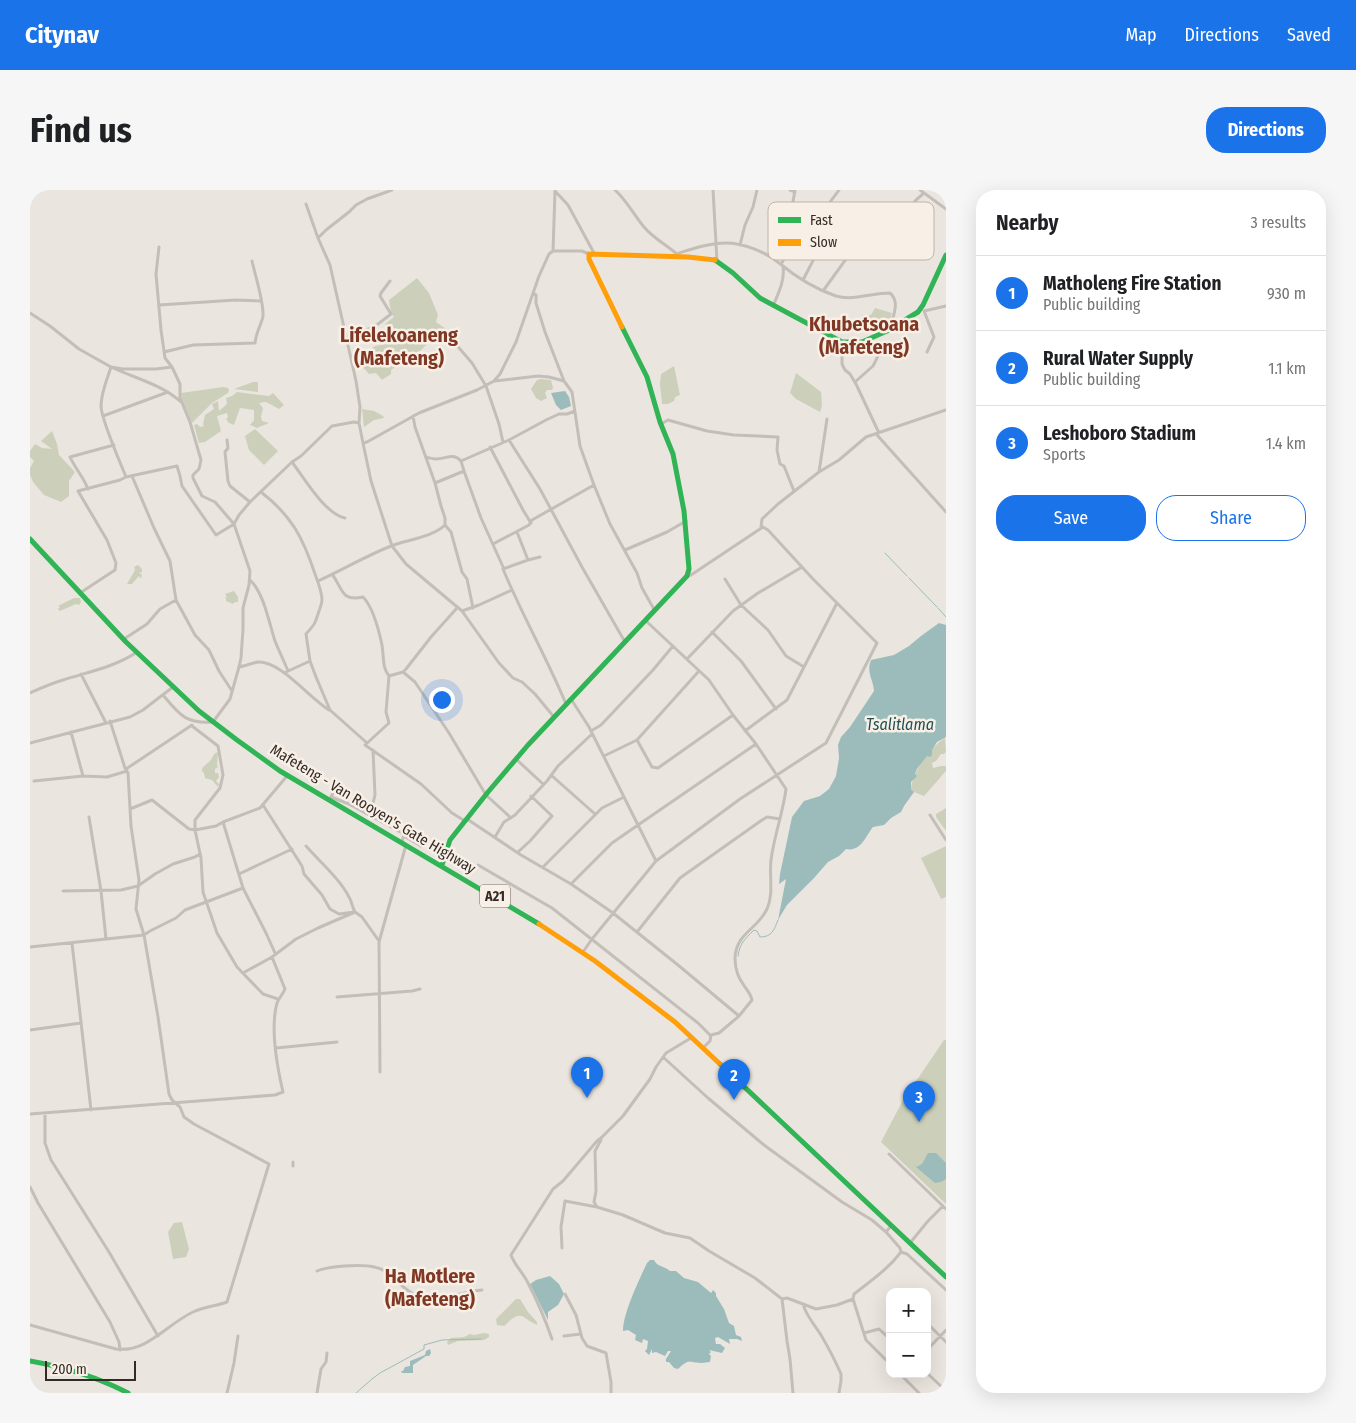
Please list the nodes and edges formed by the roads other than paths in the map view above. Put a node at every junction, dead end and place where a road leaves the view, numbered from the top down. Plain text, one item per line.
1 (392, 190) edge
2 (555, 190) edge
3 (615, 190) edge
4 (713, 190) edge
5 (757, 190) edge
6 (790, 190) edge
7 (839, 190) edge
8 (920, 190) edge
9 (622, 191) edge
10 (795, 191) edge
11 (924, 193) junction
12 (621, 195) junction
13 (831, 202) edge
14 (914, 202) edge
15 (306, 204) dead end
16 (946, 209) edge
17 (318, 238) junction
18 (716, 245) junction
19 (740, 245) junction
20 (158, 247) dead end
21 (554, 250) junction
22 (591, 254) junction
23 (946, 254) edge
24 (678, 256) junction
25 (768, 257) edge
26 (773, 260) edge
27 (783, 260) edge
28 (813, 260) edge
29 (845, 260) edge
30 (252, 261) dead end
31 (717, 261) junction
32 (782, 266) junction
33 (803, 280) junction
34 (390, 281) dead end
35 (823, 290) junction
36 (533, 293) junction
37 (261, 301) junction
38 (159, 305) junction
39 (773, 306) junction
40 (946, 306) edge
41 (921, 312) junction
42 (30, 313) edge
43 (890, 330) junction
44 (447, 334) dead end
45 (347, 339) junction
46 (842, 342) junction
47 (164, 352) junction
48 (927, 352) dead end
49 (878, 356) dead end
50 (111, 367) junction
51 (172, 367) junction
52 (494, 381) junction
53 (564, 381) junction
54 (855, 382) junction
55 (486, 386) junction
56 (168, 392) junction
57 (182, 402) junction
58 (946, 410) edge
59 (575, 411) junction
60 (103, 416) junction
61 (414, 416) junction
62 (826, 420) dead end
63 (359, 423) junction
64 (661, 424) junction
65 (878, 434) junction
66 (227, 440) dead end
67 (509, 440) junction
68 (363, 442) junction
69 (503, 442) junction
70 (114, 445) junction
71 (490, 447) junction
72 (427, 457) junction
73 (461, 461) junction
74 (292, 462) junction
75 (464, 471) junction
76 (819, 472) junction
77 (132, 476) junction
78 (126, 477) junction
79 (435, 483) junction
80 (594, 485) junction
81 (88, 488) junction
82 (794, 491) junction
83 (261, 492) junction
84 (250, 502) junction
85 (551, 509) junction
86 (946, 512) edge
87 (345, 518) dead end
88 (686, 521) junction
89 (531, 523) junction
90 (234, 524) junction
91 (444, 525) junction
92 (761, 527) junction
93 (517, 532) junction
94 (30, 539) edge
95 (493, 544) junction
96 (392, 546) junction
97 (625, 550) junction
98 (540, 557) dead end
99 (528, 560) junction
100 (802, 567) junction
101 (504, 569) junction
102 (332, 574) junction
103 (687, 576) junction
104 (725, 579) dead end
105 (250, 580) junction
106 (318, 581) junction
107 (512, 590) junction
108 (80, 593) junction
109 (176, 600) junction
110 (837, 603) junction
111 (741, 605) junction
112 (457, 608) junction
113 (473, 608) junction
114 (462, 611) junction
115 (655, 611) junction
116 (645, 620) junction
117 (712, 632) junction
118 (124, 639) junction
119 (625, 642) junction
120 (673, 646) junction
121 (137, 652) junction
122 (687, 659) junction
123 (310, 661) junction
124 (239, 667) junction
125 (804, 667) junction
126 (286, 671) junction
127 (699, 671) junction
128 (403, 672) junction
129 (81, 674) junction
130 (389, 676) junction
131 (173, 687) junction
132 (232, 691) junction
133 (30, 693) edge
134 (162, 695) junction
135 (571, 698) junction
136 (566, 704) junction
137 (776, 709) junction
138 (330, 710) junction
139 (733, 715) junction
140 (554, 717) junction
141 (195, 721) junction
142 (108, 722) junction
143 (213, 722) junction
144 (192, 726) junction
145 (745, 731) junction
146 (71, 732) junction
147 (592, 732) junction
148 (638, 740) junction
149 (30, 743) edge
150 (367, 743) junction
151 (756, 744) junction
152 (373, 750) junction
153 (604, 756) junction
154 (516, 759) junction
155 (126, 770) junction
156 (776, 774) junction
157 (551, 775) junction
158 (83, 776) junction
159 (287, 776) junction
160 (34, 781) dead end
161 (543, 784) junction
162 (337, 785) dead end
163 (486, 795) junction
164 (531, 796) junction
165 (624, 797) junction
166 (331, 799) junction
167 (263, 805) junction
168 (130, 809) junction
169 (595, 814) junction
170 (370, 815) junction
171 (930, 815) dead end
172 (89, 817) dead end
173 (511, 818) junction
174 (780, 819) junction
175 (466, 820) junction
176 (223, 822) junction
177 (638, 824) junction
178 (195, 830) junction
179 (404, 836) junction
180 (495, 838) junction
181 (946, 840) edge
182 (404, 843) junction
183 (306, 846) dead end
184 (421, 846) dead end
185 (292, 850) junction
186 (518, 852) junction
187 (200, 854) junction
188 (656, 861) junction
189 (442, 865) junction
190 (478, 865) dead end
191 (543, 867) junction
192 (239, 874) junction
193 (571, 884) junction
194 (138, 886) junction
195 (243, 888) junction
196 (64, 891) dead end
197 (101, 891) junction
198 (206, 902) junction
199 (355, 912) junction
200 (613, 913) junction
201 (637, 932) junction
202 (144, 935) junction
203 (106, 939) junction
204 (592, 939) junction
205 (379, 942) junction
206 (72, 943) junction
207 (30, 948) edge
208 (583, 952) junction
209 (273, 955) junction
210 (243, 973) junction
211 (420, 989) dead end
212 (380, 993) junction
213 (337, 996) dead end
214 (278, 999) junction
215 (739, 1016) junction
216 (82, 1023) junction
217 (30, 1030) edge
218 (711, 1035) junction
219 (691, 1038) junction
220 (337, 1042) dead end
221 (276, 1048) junction
222 (703, 1048) junction
223 (664, 1057) junction
224 (380, 1072) dead end
225 (176, 1103) junction
226 (91, 1110) junction
227 (45, 1113) junction
228 (30, 1114) edge
229 (601, 1138) junction
230 (890, 1154) dead end
231 (30, 1187) edge
232 (597, 1207) junction
233 (944, 1208) edge
234 (892, 1225) junction
235 (886, 1232) junction
236 (910, 1243) junction
237 (562, 1248) dead end
238 (901, 1252) junction
239 (934, 1265) junction
240 (316, 1271) dead end
241 (927, 1272) junction
242 (946, 1277) edge
243 (482, 1290) dead end
244 (946, 1290) edge
245 (565, 1294) dead end
246 (782, 1299) junction
247 (852, 1299) junction
248 (803, 1304) junction
249 (30, 1325) edge
250 (931, 1327) edge
251 (946, 1330) edge
252 (864, 1333) junction
253 (581, 1334) junction
254 (886, 1335) edge
255 (158, 1336) junction
256 (238, 1336) dead end
257 (564, 1336) dead end
258 (940, 1336) junction
259 (552, 1339) dead end
260 (946, 1342) edge
261 (931, 1346) edge
262 (120, 1350) junction
263 (327, 1353) dead end
264 (886, 1360) edge
265 (30, 1361) edge
266 (931, 1377) edge
267 (904, 1378) edge
268 (946, 1391) edge
269 (128, 1393) edge
270 (227, 1393) edge
271 (317, 1393) edge
272 (611, 1393) edge
273 (793, 1393) edge
274 (839, 1393) edge
275 (919, 1393) edge

1 - 17 street
2 - 21 street
2 - 22 street
3 - 12 street
4 - 18 street
5 - 19 street
6 - 10 street
7 - 13 street
8 - 11 street
9 - 12 street
11 - 14 street
11 - 16 street
12 - 24 street
15 - 17 street
17 - 45 street
18 - 19 street
18 - 24 street
18 - 31 street
19 - 25 street
20 - 38 street
21 - 22 street
21 - 36 street
22 - 24 street
22 - 64 street
23 - 41 street
24 - 31 street
26 - 32 street
27 - 32 street
28 - 33 street
29 - 35 street
30 - 37 street
31 - 39 street
32 - 33 street
32 - 39 street
33 - 35 street
34 - 45 street
35 - 43 street
36 - 52 street
36 - 53 street
37 - 38 street
37 - 47 street
38 - 47 street
39 - 46 street
40 - 41 street
41 - 43 street
41 - 48 street
42 - 50 street
43 - 46 street
44 - 55 street
45 - 63 street
46 - 54 street
47 - 51 street
49 - 54 street
50 - 51 street
50 - 56 street
50 - 60 street
51 - 57 street
52 - 53 street
52 - 55 street
53 - 59 street
54 - 65 street
55 - 61 street
55 - 69 street
56 - 57 street
56 - 60 street
57 - 90 street
58 - 65 street
59 - 67 street
59 - 80 street
60 - 70 street
61 - 68 street
61 - 72 street
62 - 76 street
63 - 68 street
63 - 74 street
64 - 82 street
64 - 88 street
65 - 76 street
65 - 86 street
66 - 84 street
67 - 69 street
67 - 85 street
68 - 96 street
69 - 71 street
70 - 78 street
70 - 81 street
71 - 73 street
71 - 89 street
72 - 73 street
72 - 79 street
73 - 75 street
74 - 83 street
74 - 87 street
75 - 79 street
75 - 95 street
76 - 82 street
77 - 78 street
77 - 90 street
77 - 109 street
78 - 81 street
79 - 91 street
80 - 85 street
80 - 97 street
81 - 108 street
82 - 92 street
83 - 84 street
83 - 106 street
84 - 90 street
85 - 89 street
85 - 119 street
88 - 97 street
88 - 103 street
89 - 93 street
90 - 105 street
91 - 96 street
91 - 113 street
92 - 100 street
92 - 103 street
93 - 95 street
93 - 99 street
94 - 108 street, Mafeteng - Van Rooyen's Gate Highway / A21
95 - 101 street
96 - 102 street
96 - 112 street
97 - 115 street
98 - 99 street
99 - 101 street
100 - 110 street
100 - 111 street
101 - 107 street
102 - 106 street
102 - 130 street
103 - 115 street
104 - 111 street
105 - 124 street
105 - 126 street
106 - 123 street
107 - 113 street
107 - 136 street
108 - 118 street, Mafeteng - Van Rooyen's Gate Highway / A21
109 - 118 street
109 - 132 street
110 - 125 street
110 - 156 street
111 - 117 street
111 - 125 street
112 - 114 street
112 - 128 street
113 - 114 street
114 - 140 street
115 - 116 street
116 - 119 street
116 - 120 street
117 - 122 street
117 - 137 street
118 - 121 street, Mafeteng - Van Rooyen's Gate Highway / A21
119 - 135 street
120 - 122 street
120 - 147 street
121 - 129 street
121 - 131 street, Mafeteng - Van Rooyen's Gate Highway / A21
122 - 127 street
123 - 126 street
123 - 138 street
124 - 126 street
124 - 132 street
125 - 137 street
126 - 138 street
127 - 139 street
127 - 148 street
128 - 130 street
128 - 163 street
129 - 133 street
129 - 142 street
130 - 150 street
131 - 134 street
131 - 143 street, Mafeteng - Van Rooyen's Gate Highway / A21
132 - 143 street
134 - 141 street
134 - 142 street
135 - 136 street
135 - 147 street
136 - 140 street
137 - 145 street
138 - 150 street
139 - 145 street
139 - 148 street
140 - 154 street
141 - 143 street
141 - 144 street
142 - 146 street
142 - 155 street
143 - 159 street, Mafeteng - Van Rooyen's Gate Highway / A21
144 - 155 street
144 - 178 street
145 - 151 street
146 - 149 street
146 - 158 street
147 - 153 street
147 - 157 street
148 - 153 street
150 - 152 street
151 - 156 street
151 - 177 street
152 - 170 street
152 - 175 street
153 - 165 street
154 - 161 street
154 - 163 street
155 - 158 street
155 - 168 street
156 - 174 street
156 - 188 street
157 - 161 street
157 - 169 street
158 - 160 street
159 - 166 street, Mafeteng - Van Rooyen's Gate Highway / A21
159 - 167 street
161 - 164 street
162 - 166 street
163 - 173 street
163 - 175 street
164 - 173 street
164 - 186 street
165 - 169 street
165 - 177 street
166 - 170 street
166 - 182 street, Mafeteng - Van Rooyen's Gate Highway / A21
167 - 176 street
167 - 185 street
168 - 178 street
168 - 194 street
169 - 191 street
170 - 179 street
171 - 181 street
172 - 197 street
173 - 180 street
174 - 201 street
174 - 215 street
175 - 180 street
175 - 189 street
176 - 178 street
176 - 192 street
177 - 188 street
177 - 193 street
178 - 187 street
179 - 182 street
179 - 184 street
180 - 186 street
182 - 189 street, Mafeteng - Van Rooyen's Gate Highway / A21
182 - 205 street
183 - 199 street
185 - 192 street
185 - 199 street
186 - 191 street
187 - 194 street
187 - 198 street
188 - 200 street
189 - 208 street, Mafeteng - Van Rooyen's Gate Highway / A21
190 - 204 street
191 - 193 street
192 - 195 street
193 - 200 street
194 - 197 street
194 - 202 street
195 - 198 street
195 - 209 street
196 - 197 street
197 - 203 street
198 - 202 street
198 - 210 street
199 - 205 street
199 - 209 street
200 - 201 street
200 - 204 street
201 - 215 street
202 - 203 street
202 - 225 street
203 - 206 street
204 - 208 street
204 - 218 street
205 - 212 street
206 - 207 street
206 - 216 street
208 - 219 street, Mafeteng - Van Rooyen's Gate Highway / A21
209 - 210 street
209 - 214 street
210 - 214 street
211 - 212 street
212 - 213 street
212 - 224 street
214 - 221 street
215 - 218 street
216 - 217 street
216 - 226 street
218 - 222 street
219 - 222 street, Mafeteng - Van Rooyen's Gate Highway / A21
219 - 223 street
220 - 221 street
221 - 225 street
222 - 234 street, Mafeteng - Van Rooyen's Gate Highway / A21
223 - 229 street
223 - 235 street
225 - 226 street
225 - 255 street
226 - 227 street
227 - 228 street
227 - 255 street
229 - 232 street
229 - 259 street
230 - 233 street
231 - 262 street
232 - 237 street
232 - 246 street
233 - 236 street
234 - 235 street
234 - 236 street, Mafeteng - Van Rooyen's Gate Highway / A21
235 - 238 street
236 - 239 street, Mafeteng - Van Rooyen's Gate Highway / A21
238 - 241 street
238 - 247 street
239 - 241 street
239 - 242 street, Mafeteng - Van Rooyen's Gate Highway / A21
240 - 243 street
241 - 244 street
245 - 253 street
246 - 248 street
246 - 273 street
247 - 248 street
247 - 252 street
248 - 274 street
249 - 262 street
250 - 258 street
251 - 258 street
252 - 254 street
252 - 264 street
253 - 257 street
253 - 272 street
255 - 262 street
256 - 270 street
258 - 260 street
258 - 261 street
263 - 271 street
265 - 269 street
266 - 268 street
267 - 275 street

